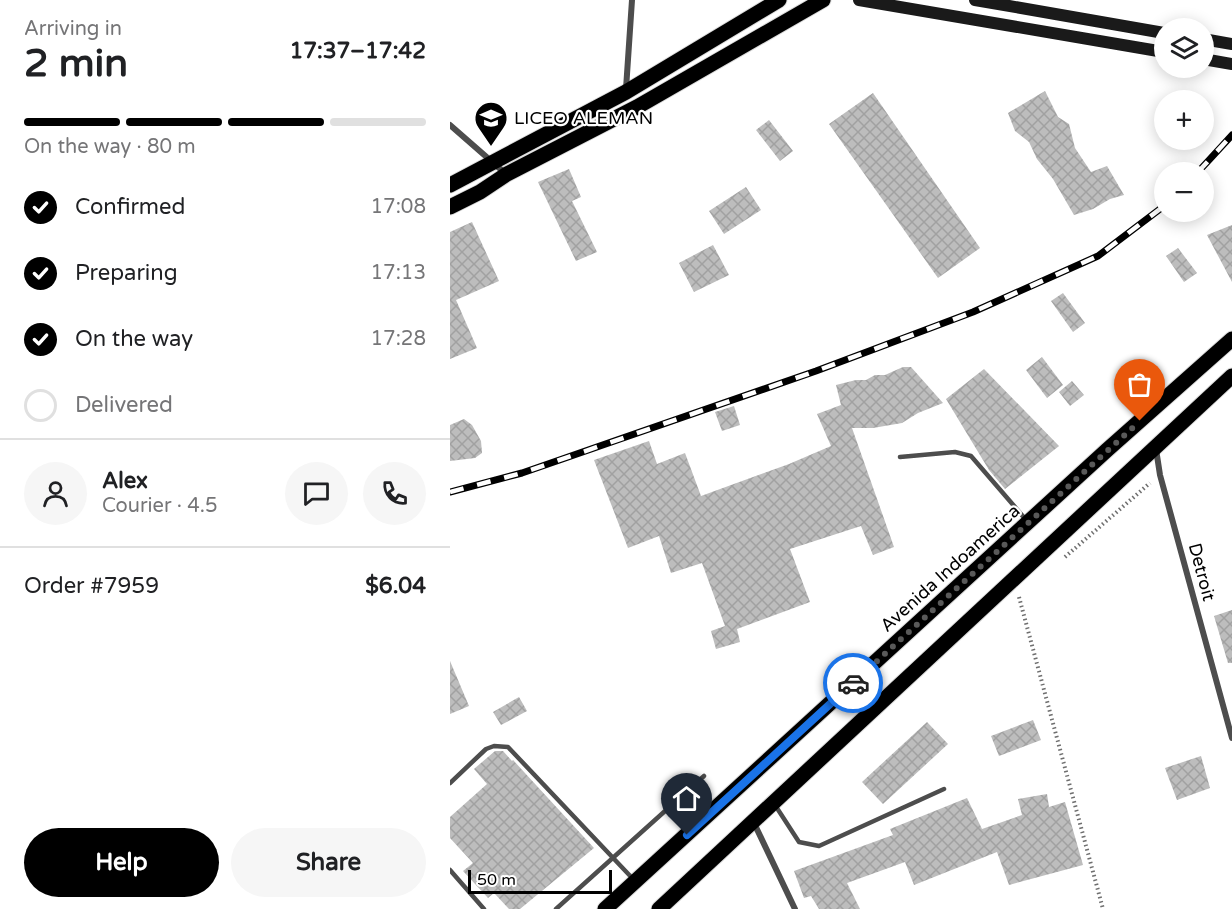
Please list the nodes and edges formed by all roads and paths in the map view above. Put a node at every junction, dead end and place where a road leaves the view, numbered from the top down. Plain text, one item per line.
1 (632, 0) edge
2 (779, 0) edge
3 (823, 0) edge
4 (859, 0) edge
5 (975, 0) edge
6 (1154, 31) edge
7 (1214, 41) edge
8 (1232, 44) edge
9 (1154, 50) edge
10 (1214, 61) edge
11 (1232, 64) edge
12 (626, 92) junction
13 (450, 125) edge
14 (494, 163) junction
15 (507, 174) junction
16 (450, 185) edge
17 (450, 207) edge
18 (1232, 339) edge
19 (1232, 376) edge
20 (1156, 448) junction
21 (900, 457) dead end
22 (1160, 475) junction
23 (1029, 523) junction
24 (1063, 559) dead end
25 (1028, 590) dead end
26 (1232, 738) edge
27 (704, 776) dead end
28 (450, 783) edge
29 (944, 789) dead end
30 (774, 802) junction
31 (753, 821) junction
32 (613, 858) junction
33 (450, 870) edge
34 (635, 882) junction
35 (484, 909) edge
36 (556, 909) edge
37 (605, 909) edge
38 (659, 909) edge
39 (795, 909) edge
40 (1103, 909) edge

1 - 12 street
2 - 12 main road
3 - 15 main road
4 - 9 street
5 - 6 street
7 - 8 street
10 - 11 street
12 - 14 main road
13 - 14 street
14 - 15 street
14 - 16 main road
15 - 17 main road
18 - 23 main road, Avenida Indoamerica
19 - 20 main road
20 - 22 street, Detroit
20 - 30 main road
21 - 23 lane
22 - 24 path
22 - 26 street, Detroit
23 - 34 main road, Avenida Indoamerica
25 - 40 path
27 - 32 lane
28 - 32 lane
29 - 30 lane
30 - 31 main road
31 - 38 main road
31 - 39 street
32 - 34 lane
32 - 36 lane
33 - 35 lane
34 - 37 main road, Avenida Indoamerica

